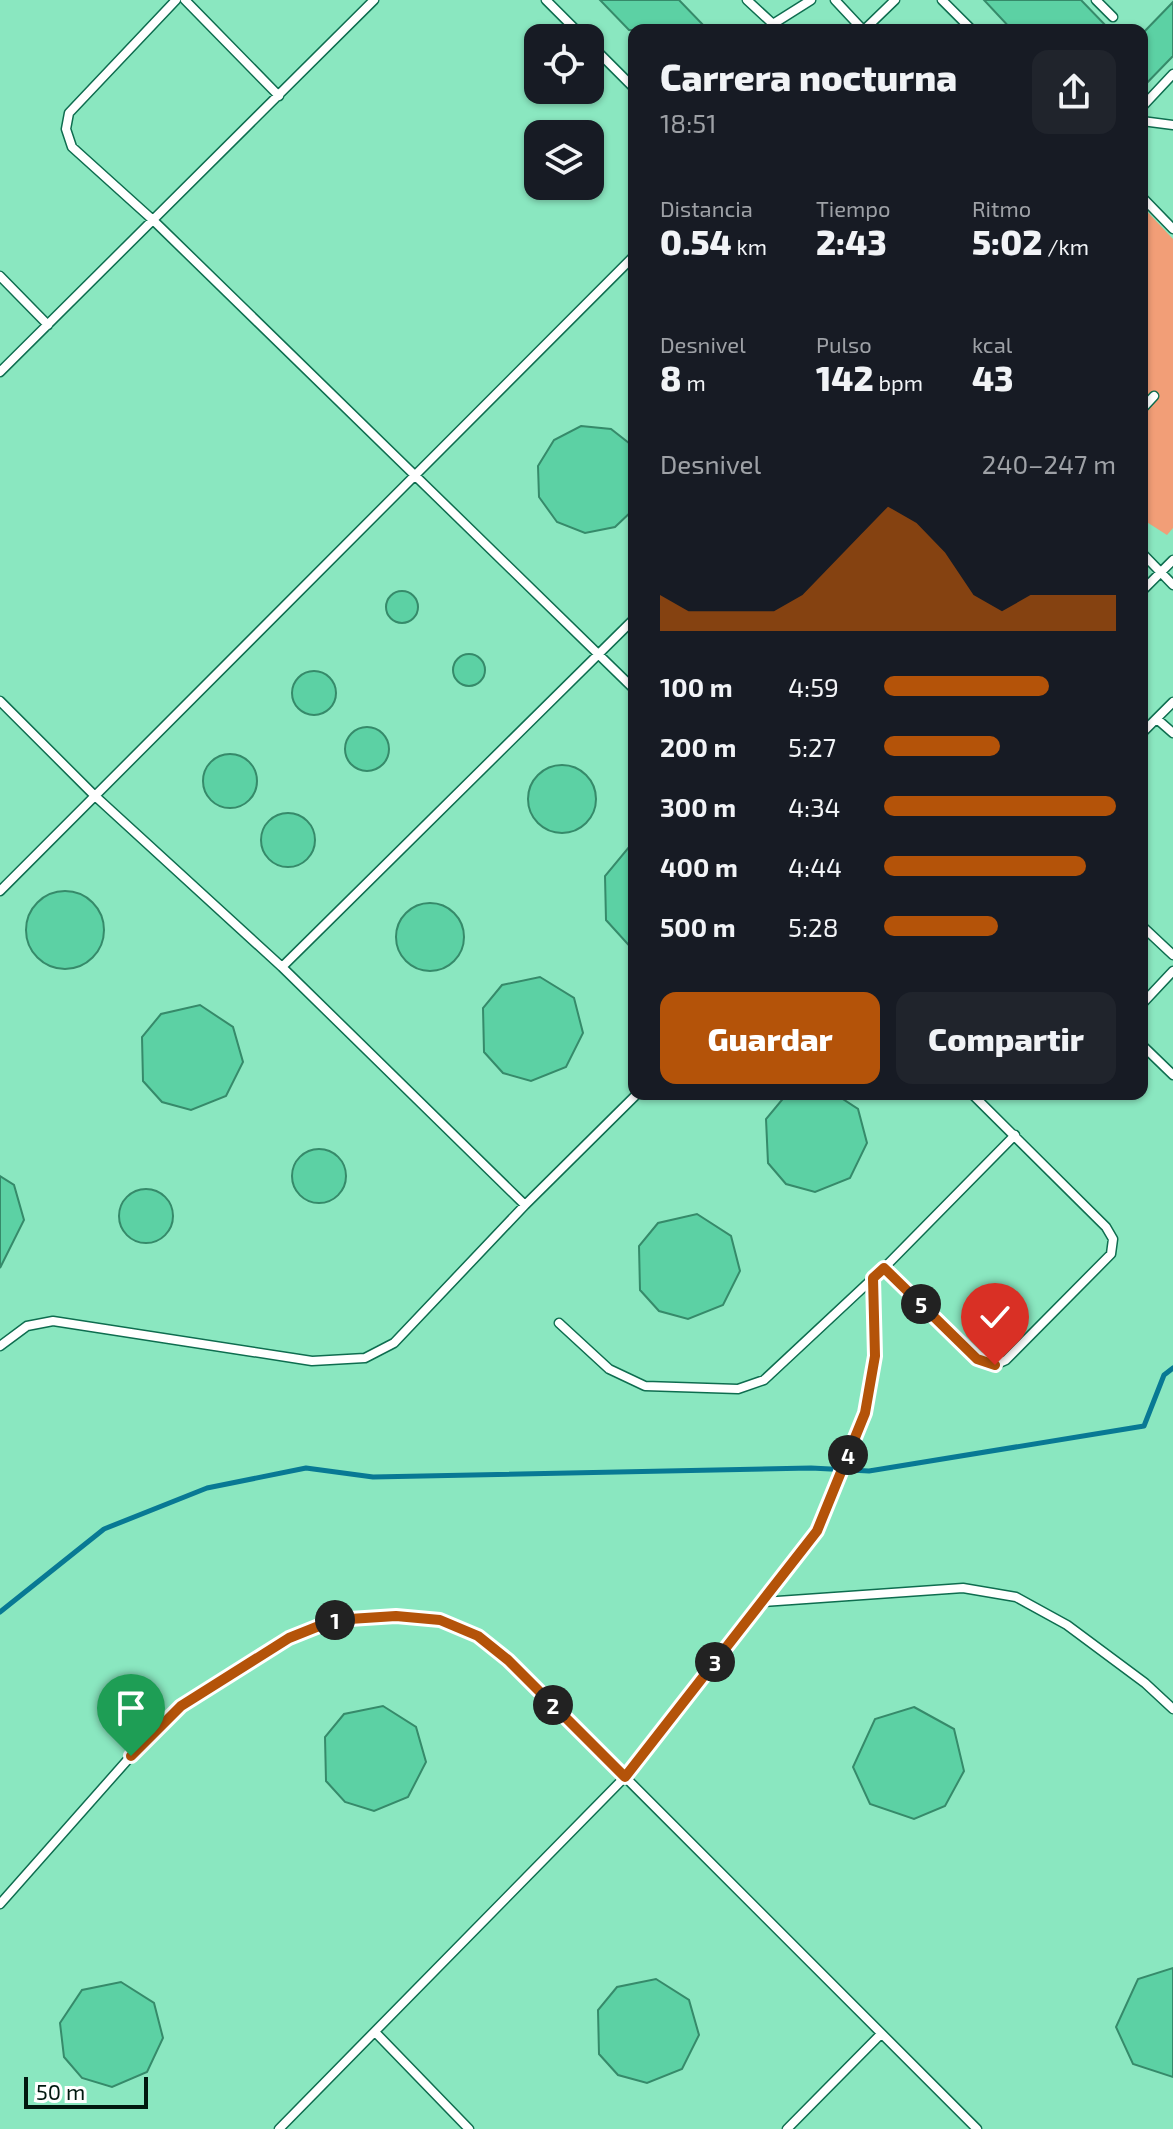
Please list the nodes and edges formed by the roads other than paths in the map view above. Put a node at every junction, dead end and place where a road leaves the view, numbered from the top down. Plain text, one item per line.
1 (176, 0) edge
2 (185, 0) edge
3 (374, 0) edge
4 (546, 0) edge
5 (747, 0) edge
6 (811, 0) edge
7 (835, 0) edge
8 (895, 0) edge
9 (942, 0) edge
10 (1096, 0) edge
11 (1113, 17) dead end
12 (570, 24) edge
13 (767, 24) edge
14 (775, 24) edge
15 (858, 24) edge
16 (870, 24) edge
17 (966, 24) edge
18 (604, 58) edge
19 (1173, 74) edge
20 (628, 82) edge
21 (279, 96) junction
22 (1148, 101) edge
23 (1148, 122) edge
24 (1173, 125) edge
25 (1148, 203) edge
26 (154, 221) junction
27 (1173, 229) edge
28 (628, 262) edge
29 (0, 276) edge
30 (48, 325) junction
31 (0, 372) edge
32 (1154, 396) dead end
33 (1148, 402) edge
34 (415, 475) junction
35 (1148, 559) edge
36 (1173, 560) edge
37 (1161, 572) junction
38 (1148, 585) edge
39 (1173, 585) edge
40 (628, 625) edge
41 (598, 653) junction
42 (628, 683) edge
43 (0, 701) edge
44 (1173, 702) edge
45 (1157, 719) junction
46 (1148, 727) edge
47 (1173, 733) edge
48 (94, 795) junction
49 (0, 891) edge
50 (1148, 932) edge
51 (1173, 955) edge
52 (282, 967) junction
53 (1173, 971) edge
54 (1148, 998) edge
55 (1148, 1051) edge
56 (1173, 1075) edge
57 (631, 1100) edge
58 (978, 1100) edge
59 (1015, 1135) junction
60 (525, 1205) junction
61 (884, 1268) junction
62 (873, 1278) junction
63 (559, 1323) dead end
64 (0, 1346) edge
65 (763, 1602) junction
66 (1173, 1709) edge
67 (625, 1777) junction
68 (0, 1904) edge
69 (375, 2032) junction
70 (881, 2034) junction
71 (279, 2129) edge
72 (469, 2129) edge
73 (787, 2129) edge
74 (977, 2129) edge

1 - 26 lane
2 - 21 lane
3 - 21 lane
4 - 12 lane
5 - 13 lane
6 - 14 lane
7 - 15 lane
8 - 16 lane
9 - 17 lane
10 - 11 lane
18 - 20 lane
19 - 22 lane
21 - 26 lane
23 - 24 lane
25 - 27 lane
26 - 30 lane
26 - 34 lane
28 - 34 lane
29 - 30 lane
30 - 31 lane
32 - 33 lane
34 - 41 lane
34 - 48 lane
35 - 37 lane
36 - 37 lane
37 - 38 lane
37 - 39 lane
40 - 41 lane
41 - 42 lane
41 - 52 lane
43 - 48 lane
44 - 45 lane
45 - 46 lane
45 - 47 lane
48 - 49 lane
48 - 52 lane
50 - 51 lane
52 - 60 lane
53 - 54 lane
55 - 56 lane
57 - 60 lane
58 - 59 lane
59 - 61 lane
59 - 61 lane
60 - 64 lane
61 - 62 lane
62 - 63 lane
62 - 65 lane
65 - 66 lane
65 - 67 lane
67 - 68 lane
67 - 69 lane
67 - 70 lane
69 - 71 lane
69 - 72 lane
70 - 73 lane
70 - 74 lane

